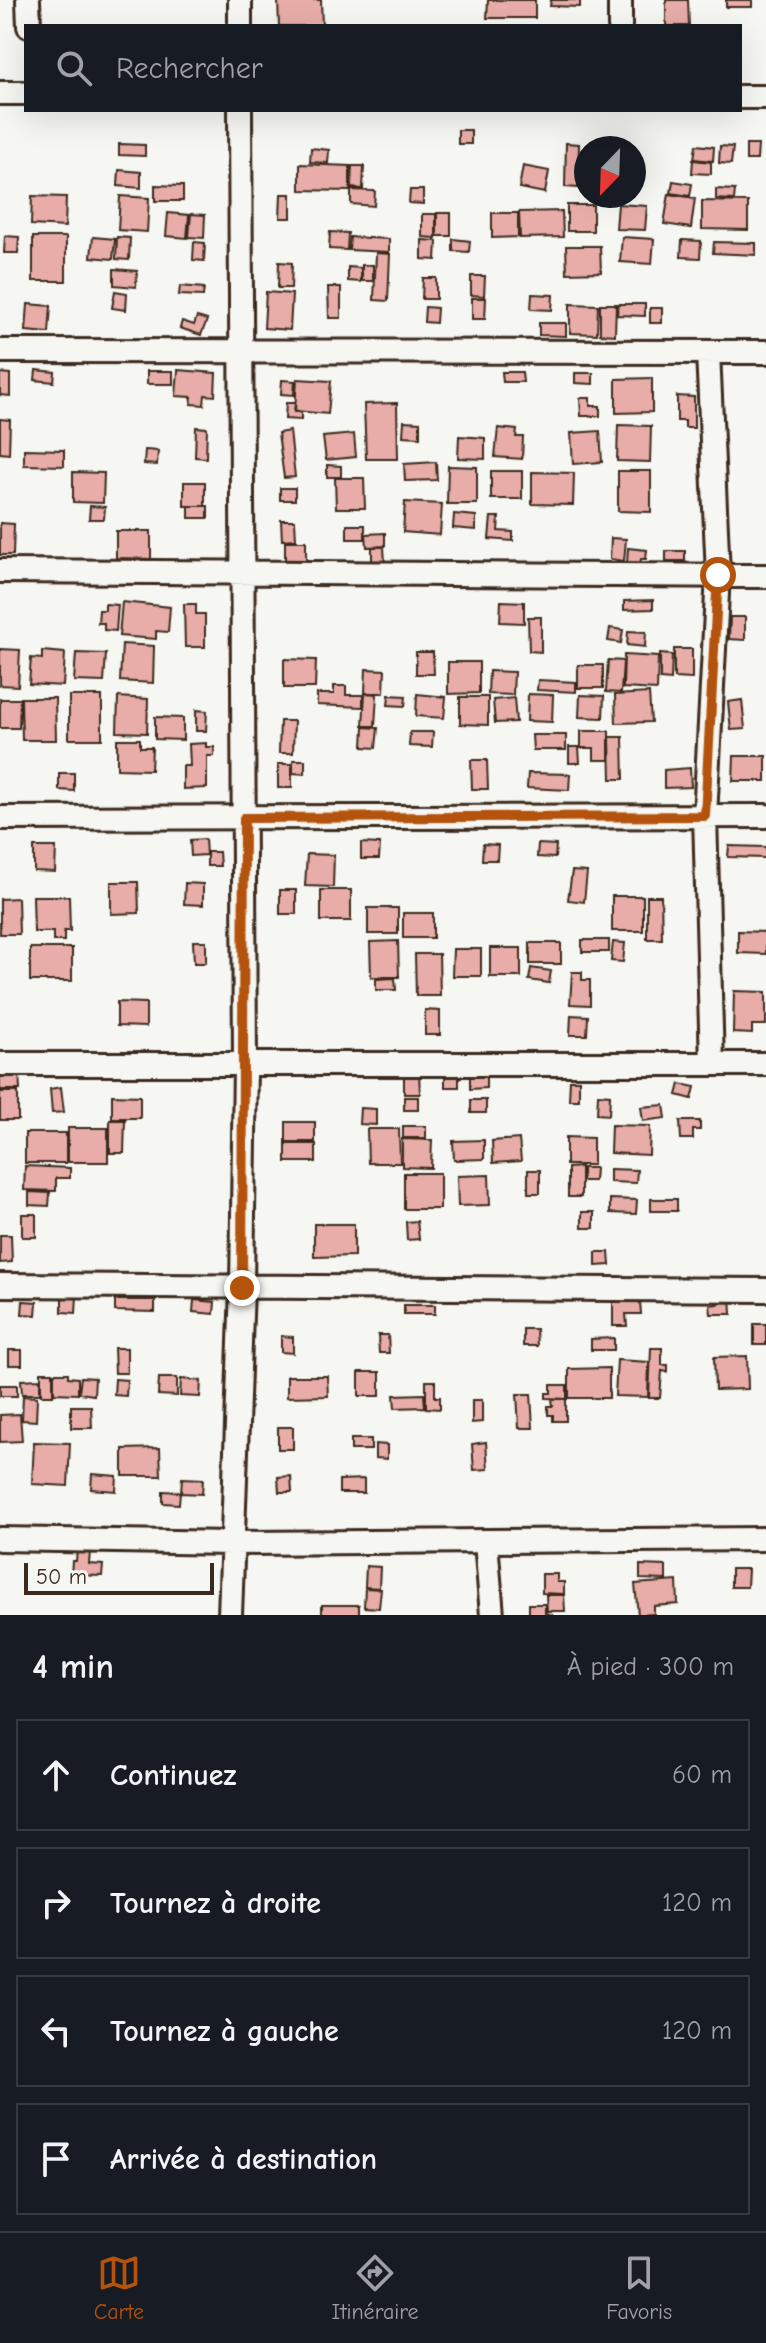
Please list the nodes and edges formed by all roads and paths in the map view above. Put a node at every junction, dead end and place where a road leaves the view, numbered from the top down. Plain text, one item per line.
1 (28, 0) edge
2 (240, 0) edge
3 (620, 0) edge
4 (29, 24) edge
5 (240, 24) edge
6 (620, 24) edge
7 (0, 93) edge
8 (24, 93) edge
9 (742, 97) edge
10 (766, 97) edge
11 (240, 112) edge
12 (241, 350) junction
13 (0, 351) edge
14 (708, 352) junction
15 (766, 352) edge
16 (0, 571) edge
17 (243, 573) junction
18 (718, 575) junction
19 (766, 576) edge
20 (705, 816) junction
21 (766, 816) edge
22 (0, 818) edge
23 (244, 818) junction
24 (0, 1064) edge
25 (245, 1064) junction
26 (712, 1064) junction
27 (766, 1064) edge
28 (0, 1285) edge
29 (242, 1288) junction
30 (766, 1290) edge
31 (0, 1539) edge
32 (766, 1539) edge
33 (486, 1542) junction
34 (231, 1543) junction
35 (230, 1615) edge
36 (492, 1615) edge

1 - 4 street
2 - 5 street
3 - 6 street
7 - 8 street
9 - 10 street
11 - 12 street
12 - 13 street
12 - 14 street
12 - 17 street
14 - 15 street
14 - 18 street
16 - 17 street
17 - 18 street
17 - 23 street
18 - 19 street
18 - 20 street
20 - 21 street
20 - 23 street
20 - 26 street
22 - 23 street
23 - 25 street
24 - 25 street
25 - 26 street
25 - 29 street
26 - 27 street
28 - 29 street
29 - 30 street
29 - 34 street
31 - 34 street
32 - 33 street
33 - 34 street
33 - 36 street
34 - 35 street

